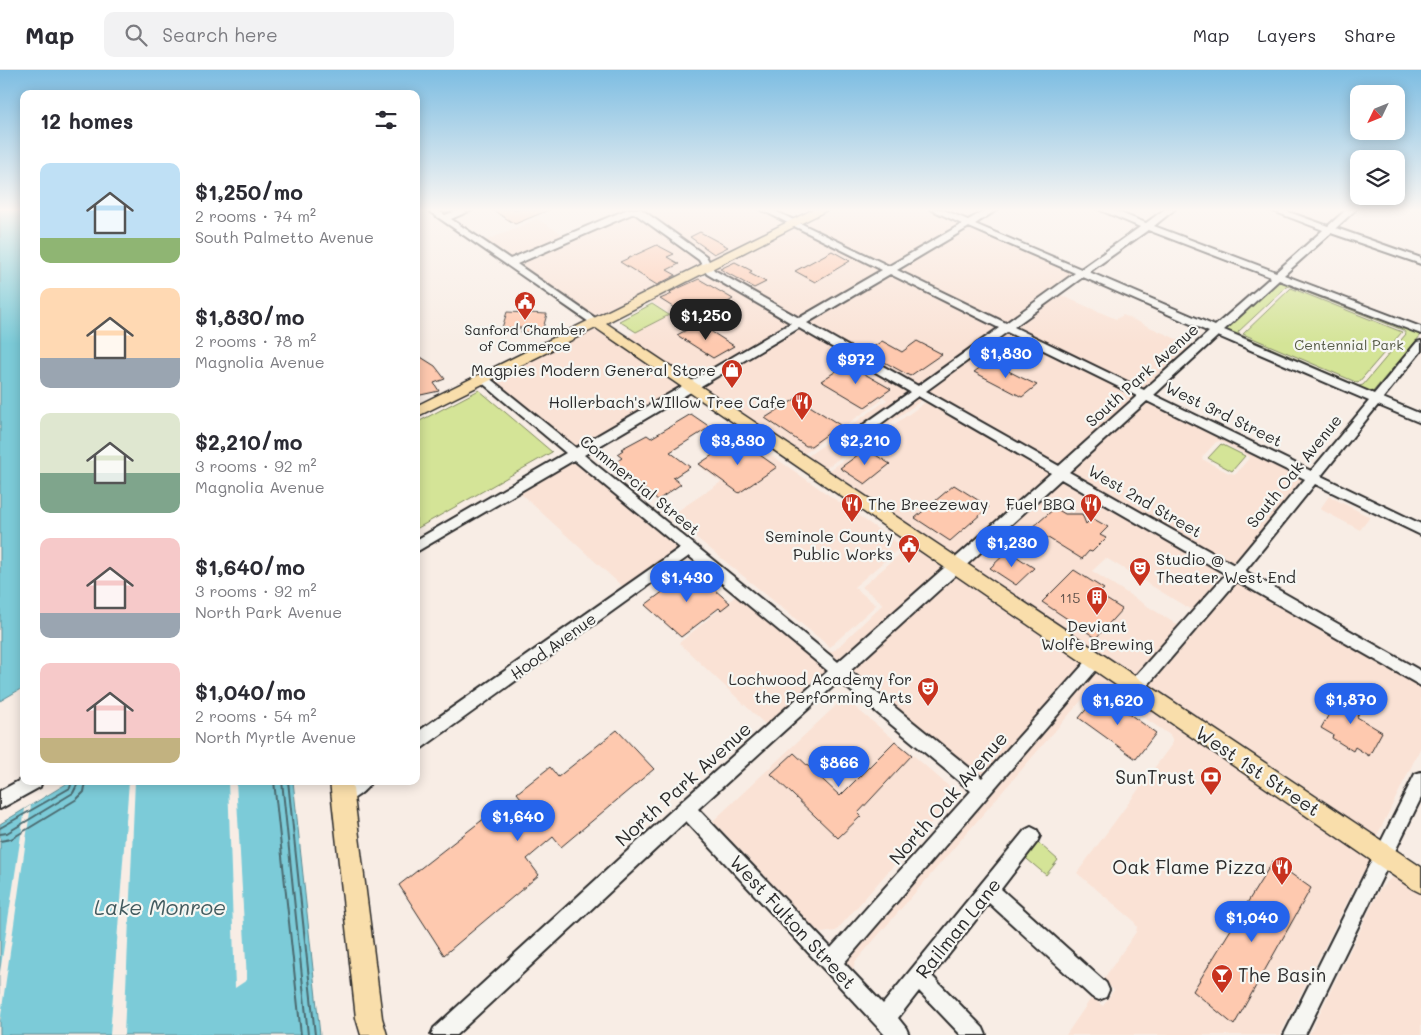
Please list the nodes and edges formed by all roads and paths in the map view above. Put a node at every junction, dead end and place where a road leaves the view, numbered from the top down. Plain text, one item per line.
1 (497, 254) edge
2 (531, 254) edge
3 (697, 254) edge
4 (733, 254) edge
5 (857, 254) edge
6 (917, 254) edge
7 (1037, 254) edge
8 (1108, 254) edge
9 (1220, 254) edge
10 (1302, 254) edge
11 (1401, 254) edge
12 (1421, 261) edge
13 (510, 263) junction
14 (708, 267) junction
15 (890, 270) junction
16 (1081, 273) junction
17 (1277, 276) junction
18 (596, 322) junction
19 (798, 323) junction
20 (1006, 327) junction
21 (1216, 330) junction
22 (1421, 331) edge
23 (1421, 344) edge
24 (484, 379) junction
25 (691, 387) junction
26 (917, 392) junction
27 (1145, 395) junction
28 (1375, 399) junction
29 (420, 410) edge
30 (1421, 419) edge
31 (867, 428) dead end
32 (576, 454) junction
33 (1060, 473) junction
34 (1313, 477) junction
35 (1421, 530) edge
36 (420, 545) edge
37 (690, 548) junction
38 (956, 567) junction
39 (1235, 573) junction
40 (1096, 661) junction
41 (841, 671) junction
42 (1421, 679) edge
43 (1135, 688) junction
44 (420, 740) edge
45 (1421, 780) edge
46 (27, 785) edge
47 (342, 788) edge
48 (984, 790) junction
49 (0, 801) edge
50 (686, 809) junction
51 (1031, 836) dead end
52 (1384, 856) junction
53 (1421, 881) edge
54 (988, 890) junction
55 (832, 963) junction
56 (918, 976) junction
57 (1099, 990) dead end
58 (884, 1019) junction
59 (370, 1029) edge
60 (441, 1035) edge
61 (899, 1035) edge
62 (976, 1035) edge
63 (1294, 1035) edge

1 - 13 street
2 - 13 street
3 - 14 street, West 2nd Street
4 - 14 main road
5 - 15 street, West 3rd Street
6 - 15 street
7 - 16 street
8 - 16 street
9 - 17 street
10 - 17 street, South Park Avenue
11 - 12 street
13 - 18 street
14 - 18 main road
14 - 19 street, West 2nd Street
15 - 19 street
15 - 20 street, West 3rd Street
16 - 20 street
16 - 21 street
17 - 21 street, South Park Avenue
17 - 22 street
18 - 24 main road
18 - 25 main road, West 1st Street
19 - 25 street
19 - 26 street, West 2nd Street
20 - 26 street
20 - 27 street, West 3rd Street
21 - 27 street, South Park Avenue
21 - 28 street
23 - 28 street, South Oak Avenue
24 - 29 main road
24 - 32 street, Commercial Street
25 - 32 street
25 - 38 main road, West 1st Street
26 - 31 street
26 - 33 street, West 2nd Street
27 - 33 street, South Park Avenue
27 - 34 street, West 3rd Street
28 - 30 street
28 - 34 street, South Oak Avenue
32 - 36 street
32 - 37 street, Commercial Street
33 - 38 street, South Park Avenue
33 - 39 street, West 2nd Street
34 - 35 street, West 3rd Street
34 - 39 street, South Oak Avenue
37 - 41 street, Commercial Street
37 - 44 street, Hood Avenue
38 - 40 main road, West 1st Street
38 - 41 street, North Park Avenue
39 - 42 street, West 2nd Street
39 - 43 street, South Oak Avenue
40 - 43 main road, West 1st Street
40 - 48 street, North Oak Avenue
41 - 48 street, Commercial Street
41 - 50 street, North Park Avenue
43 - 52 main road, West 1st Street
45 - 52 street
46 - 49 street
47 - 59 main road
48 - 55 street, North Oak Avenue
50 - 55 street, West Fulton Street
50 - 60 street, North Park Avenue
51 - 54 street, Railman Lane
52 - 53 main road, West 1st Street
52 - 63 street
54 - 56 street, Railman Lane
54 - 57 street
55 - 58 street, West Fulton Street
56 - 58 street, Railman Lane
56 - 62 street
58 - 61 street, West Fulton Street

